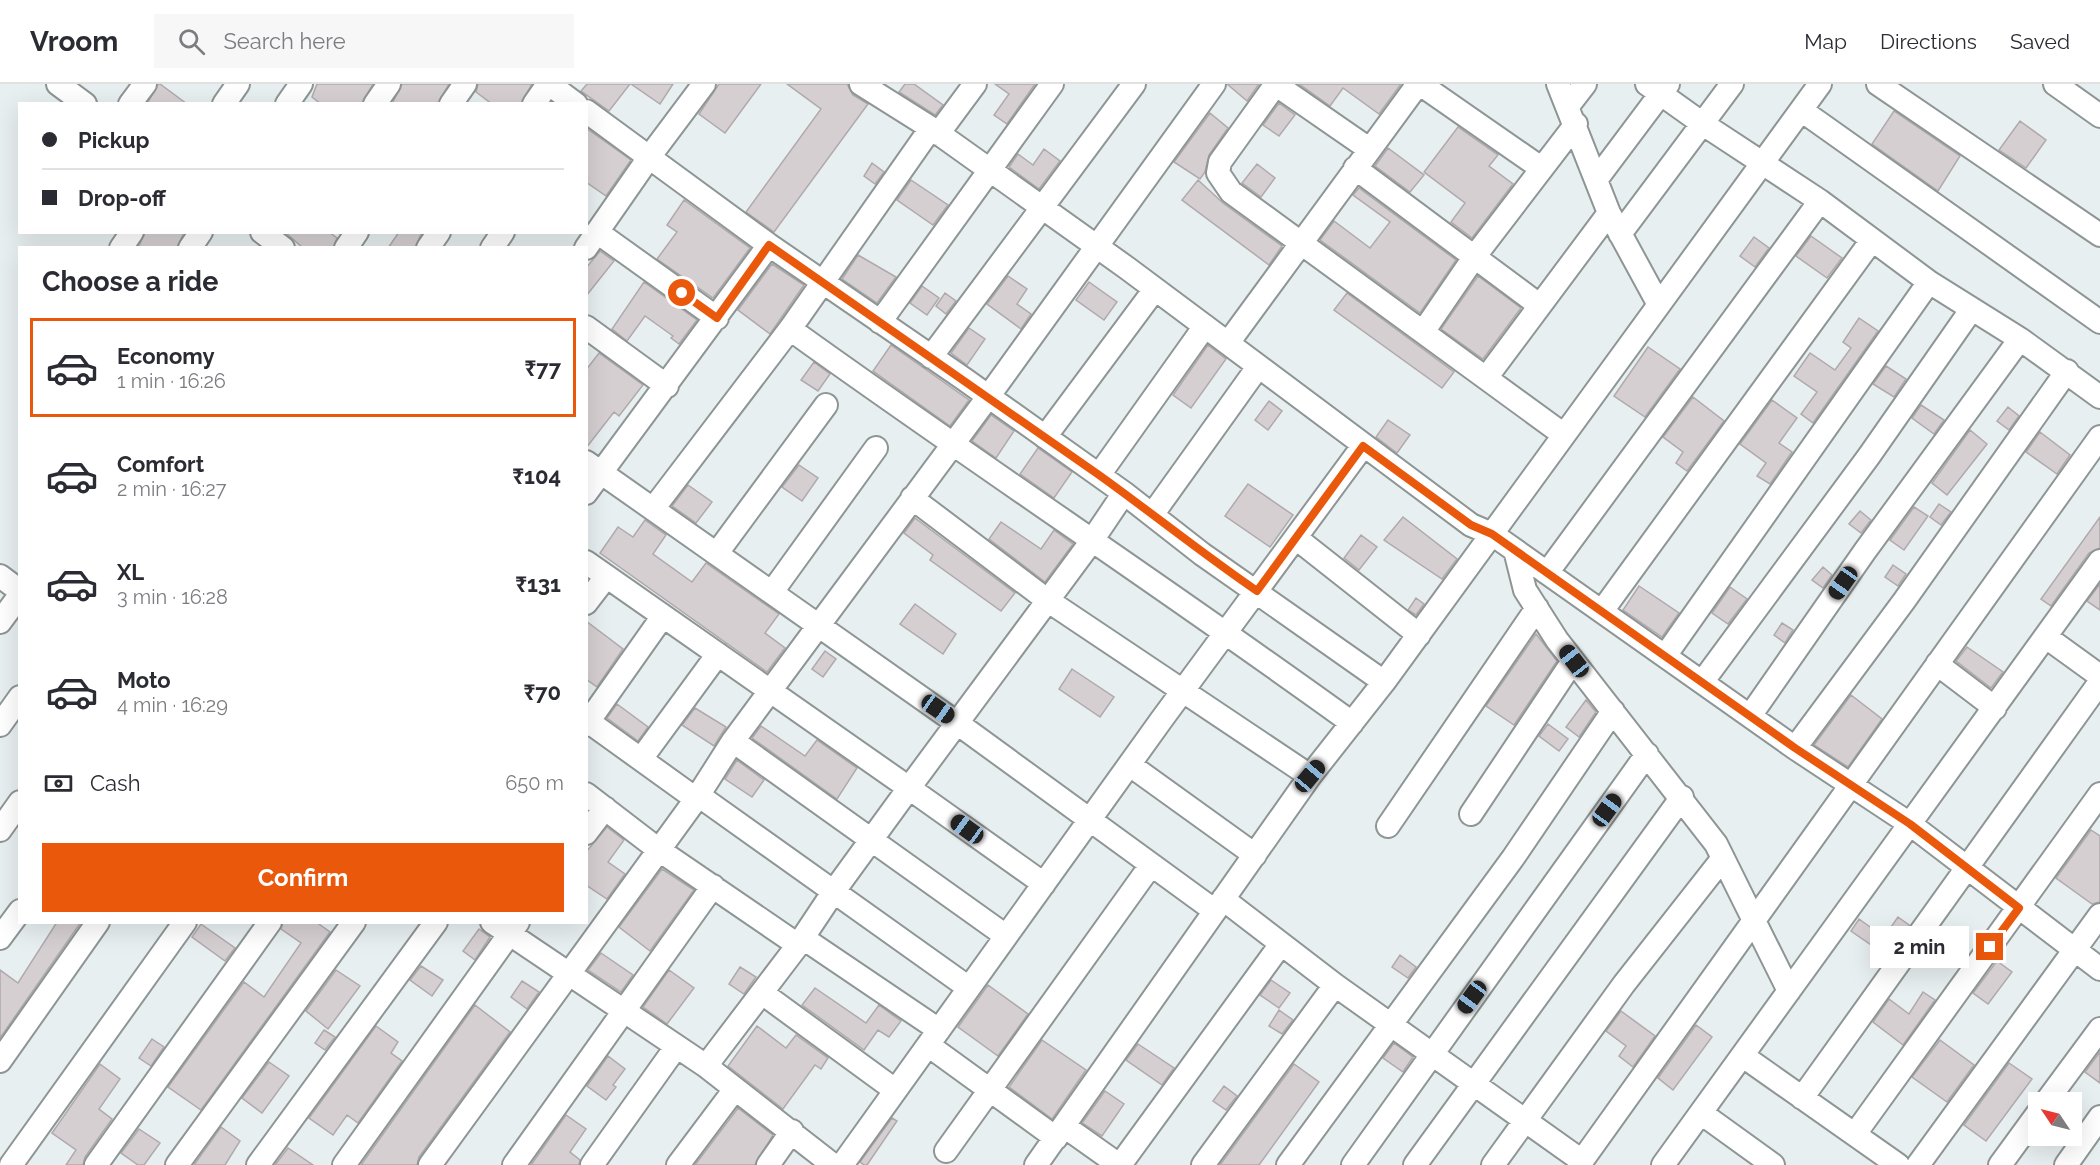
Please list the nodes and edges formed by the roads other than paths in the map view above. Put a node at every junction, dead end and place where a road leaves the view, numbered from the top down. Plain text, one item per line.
1 (58, 84) edge
2 (145, 84) edge
3 (238, 84) edge
4 (301, 84) edge
5 (389, 84) edge
6 (465, 84) edge
7 (549, 84) edge
8 (704, 84) edge
9 (975, 84) edge
10 (1052, 84) edge
11 (1134, 84) edge
12 (1214, 84) edge
13 (1275, 84) edge
14 (1558, 84) edge
15 (1585, 84) edge
16 (1732, 84) edge
17 (1820, 84) edge
18 (1878, 84) edge
19 (2055, 84) edge
20 (1409, 87) edge
21 (1658, 87) edge
22 (874, 88) edge
23 (82, 102) edge
24 (132, 102) edge
25 (225, 102) edge
26 (288, 102) edge
27 (376, 102) edge
28 (452, 102) edge
29 (536, 102) edge
30 (573, 102) edge
31 (1801, 111) junction
32 (588, 113) edge
33 (1572, 115) junction
34 (2100, 116) edge
35 (1703, 124) junction
36 (934, 131) junction
37 (1369, 149) junction
38 (650, 156) junction
39 (1762, 162) junction
40 (1355, 168) junction
41 (1541, 168) junction
42 (988, 171) junction
43 (1596, 180) junction
44 (1820, 201) junction
45 (1043, 209) junction
46 (1609, 213) junction
47 (1620, 234) junction
48 (2100, 235) edge
49 (592, 240) edge
50 (1872, 240) junction
51 (1300, 244) junction
52 (769, 245) junction
53 (1096, 246) junction
54 (1475, 256) junction
55 (822, 282) junction
56 (1929, 282) junction
57 (1155, 289) junction
58 (1658, 303) junction
59 (1539, 305) junction
60 (1971, 310) junction
61 (717, 318) junction
62 (880, 322) junction
63 (2100, 322) edge
64 (1205, 326) junction
65 (588, 328) edge
66 (790, 329) junction
67 (1423, 332) junction
68 (2020, 339) junction
69 (1228, 344) junction
70 (931, 357) junction
71 (1258, 368) junction
72 (2067, 371) junction
73 (1486, 378) junction
74 (667, 386) junction
75 (988, 397) junction
76 (2100, 397) edge
77 (826, 405) dead end
78 (1564, 435) junction
79 (1045, 437) junction
80 (2100, 437) edge
81 (952, 446) junction
82 (1363, 446) junction
83 (876, 448) dead end
84 (594, 467) edge
85 (1099, 475) junction
86 (588, 486) edge
87 (1124, 493) junction
88 (912, 498) junction
89 (653, 509) junction
90 (1152, 515) junction
91 (1492, 534) junction
92 (1296, 538) junction
93 (1091, 542) junction
94 (717, 553) junction
95 (1516, 554) junction
96 (2100, 561) edge
97 (588, 564) edge
98 (1547, 573) junction
99 (0, 576) edge
100 (606, 577) junction
101 (18, 591) edge
102 (1257, 591) junction
103 (772, 592) junction
104 (18, 596) edge
105 (588, 600) edge
106 (1047, 600) junction
107 (1537, 608) junction
108 (1602, 611) junction
109 (663, 616) junction
110 (0, 622) edge
111 (820, 626) junction
112 (1227, 633) junction
113 (1419, 635) junction
114 (2046, 637) junction
115 (718, 654) junction
116 (1665, 656) junction
117 (1574, 661) junction
118 (1937, 664) junction
119 (2100, 676) edge
120 (1702, 681) junction
121 (1384, 682) junction
122 (2100, 682) edge
123 (771, 691) junction
124 (1184, 691) junction
125 (18, 700) edge
126 (1995, 708) junction
127 (1613, 711) junction
128 (1750, 716) junction
129 (588, 723) edge
130 (957, 723) junction
131 (1352, 723) junction
132 (0, 725) edge
133 (733, 741) junction
134 (1795, 748) junction
135 (1647, 754) junction
136 (640, 759) junction
137 (1130, 765) junction
138 (1310, 776) junction
139 (1850, 785) junction
140 (909, 788) junction
141 (2100, 794) edge
142 (588, 795) edge
143 (697, 797) junction
144 (1682, 798) junction
145 (18, 805) edge
146 (605, 808) junction
147 (1471, 814) dead end
148 (1091, 821) junction
149 (1910, 824) junction
150 (1388, 825) dead end
151 (0, 830) edge
152 (588, 830) edge
153 (872, 842) junction
154 (659, 850) junction
155 (1255, 855) junction
156 (1724, 858) junction
157 (1151, 865) junction
158 (1968, 870) junction
159 (1044, 884) junction
160 (713, 886) junction
161 (834, 891) junction
162 (1219, 905) junction
163 (2019, 908) junction
164 (18, 914) edge
165 (2100, 915) edge
166 (1755, 921) junction
167 (97, 924) edge
168 (184, 924) edge
169 (269, 924) edge
170 (353, 924) edge
171 (435, 924) edge
172 (506, 926) edge
173 (1006, 936) junction
174 (0, 938) edge
175 (800, 942) junction
176 (1281, 944) junction
177 (2075, 951) junction
178 (2100, 969) edge
179 (568, 972) junction
180 (1335, 985) junction
181 (969, 988) junction
182 (1789, 991) junction
183 (762, 993) junction
184 (624, 1010) junction
185 (1389, 1024) junction
186 (2100, 1029) edge
187 (933, 1037) junction
188 (676, 1047) junction
189 (1432, 1053) junction
190 (1743, 1056) junction
191 (0, 1061) edge
192 (706, 1066) junction
193 (1473, 1083) junction
194 (735, 1089) junction
195 (990, 1089) junction
196 (895, 1090) junction
197 (2053, 1092) edge
198 (1802, 1098) junction
199 (1701, 1113) junction
200 (1524, 1121) junction
201 (2098, 1124) edge
202 (2028, 1127) edge
203 (792, 1131) junction
204 (1060, 1132) junction
205 (1855, 1134) junction
206 (946, 1151) dead end
207 (1580, 1163) edge
208 (11, 1165) edge
209 (96, 1165) edge
210 (177, 1165) edge
211 (258, 1165) edge
212 (344, 1165) edge
213 (430, 1165) edge
214 (514, 1165) edge
215 (592, 1165) edge
216 (678, 1165) edge
217 (768, 1165) edge
218 (833, 1165) edge
219 (842, 1165) edge
220 (1036, 1165) edge
221 (1120, 1165) edge
222 (1203, 1165) edge
223 (1288, 1165) edge
224 (1353, 1165) edge
225 (1415, 1165) edge
226 (1493, 1165) edge
227 (1663, 1165) edge
228 (1773, 1165) edge
229 (1898, 1165) edge
230 (1918, 1165) edge
231 (2000, 1165) edge
232 (2066, 1165) edge

1 - 23 street
2 - 24 street
3 - 25 street
4 - 26 street
5 - 27 street
6 - 28 street
7 - 29 street
7 - 30 street
8 - 38 street
9 - 36 street
10 - 42 street
11 - 45 street
12 - 53 street
13 - 37 street
13 - 51 street
14 - 33 street
15 - 33 street
16 - 35 street
17 - 31 street
18 - 48 street
19 - 34 street
20 - 37 street
20 - 41 street
21 - 35 street
21 - 43 street
22 - 36 street
31 - 39 street
31 - 63 street
32 - 38 street
33 - 41 street
33 - 43 street
35 - 39 street
35 - 47 street
36 - 42 street
36 - 55 street
37 - 40 street
38 - 49 street
38 - 52 street
39 - 44 street
39 - 58 street
40 - 51 street
40 - 54 street
41 - 54 street
42 - 45 street
42 - 62 street
43 - 46 street
44 - 50 street
44 - 98 street
45 - 53 street
45 - 70 street
46 - 47 street
46 - 59 street
47 - 58 street
49 - 61 street
50 - 56 street
50 - 108 street
51 - 67 street
51 - 69 street
52 - 55 street
52 - 61 street
53 - 57 street
53 - 75 street
54 - 59 street
54 - 67 street
55 - 62 street
55 - 66 street
56 - 60 street
56 - 116 street
57 - 64 street
57 - 79 street
58 - 78 street
59 - 73 street
60 - 68 street
60 - 120 street
61 - 74 street
62 - 70 street
64 - 69 street
64 - 85 street
65 - 74 street
66 - 81 street
66 - 89 street
67 - 73 street
68 - 72 street
68 - 128 street
69 - 71 street
70 - 75 street
71 - 82 street
71 - 90 street
72 - 76 street
72 - 134 street
73 - 78 street
74 - 84 street
75 - 79 street
75 - 81 street
77 - 94 street
78 - 91 street
79 - 85 street
80 - 118 street
81 - 88 street
81 - 93 street
82 - 91 street
82 - 92 street
83 - 103 street
84 - 86 street
84 - 89 street
85 - 87 street
87 - 90 street
87 - 93 street
88 - 106 street
88 - 111 street
89 - 94 street
90 - 102 street
91 - 95 street
91 - 113 street
92 - 102 street
92 - 113 street
93 - 106 street
93 - 112 street
94 - 103 street
95 - 98 street
95 - 107 street
96 - 114 street
97 - 100 street
98 - 108 street
99 - 101 street
100 - 105 street
100 - 109 street
102 - 112 street
102 - 121 street
103 - 111 street
104 - 110 street
106 - 124 street
106 - 130 street
107 - 117 street
107 - 150 street
108 - 116 street
109 - 115 street
109 - 129 street
111 - 123 street
111 - 130 street
112 - 124 street
112 - 131 street
113 - 121 street
114 - 119 street
114 - 126 street
115 - 123 street
115 - 136 street
116 - 120 street
117 - 127 street
117 - 147 street
118 - 126 street
118 - 139 street
120 - 128 street
121 - 131 street
122 - 158 street
123 - 133 street
123 - 140 street
124 - 137 street
124 - 138 street
125 - 132 street
126 - 149 street
127 - 135 street
127 - 185 street
128 - 134 street
129 - 136 street
130 - 140 street
130 - 148 street
131 - 138 street
133 - 143 street
133 - 153 street
134 - 139 street
135 - 144 street
135 - 189 street
136 - 143 street
137 - 148 street
137 - 155 street
138 - 155 street
139 - 149 street
139 - 166 street
140 - 153 street
140 - 159 street
141 - 163 street
142 - 146 street
143 - 154 street
143 - 161 street
144 - 156 street
144 - 193 street
145 - 151 street
146 - 152 street
146 - 154 street
148 - 157 street
148 - 159 street
149 - 158 street
149 - 182 street
153 - 161 street
153 - 173 street
154 - 160 street
154 - 179 street
155 - 162 street
156 - 166 street
156 - 200 street
157 - 162 street
157 - 195 street
158 - 163 street
158 - 198 street
159 - 173 street
160 - 175 street
160 - 184 street
161 - 175 street
161 - 181 street
162 - 176 street
162 - 204 street
163 - 177 street
163 - 205 street
164 - 174 street
165 - 177 street
166 - 182 street
166 - 207 street
167 - 191 street
168 - 208 street
169 - 209 street
170 - 210 street
171 - 211 street
172 - 179 street
172 - 212 street
173 - 181 street
175 - 183 street
175 - 187 street
176 - 180 street
176 - 221 street
177 - 178 street
177 - 230 street
179 - 184 street
179 - 213 street
180 - 185 street
180 - 222 street
181 - 187 street
182 - 190 street
183 - 192 street
183 - 196 street
184 - 188 street
184 - 214 street
185 - 189 street
185 - 223 street
186 - 197 street
187 - 195 street
187 - 196 street
188 - 192 street
188 - 215 street
189 - 193 street
189 - 224 street
190 - 198 street
190 - 199 street
192 - 194 street
193 - 200 street
193 - 225 street
194 - 203 street
194 - 216 street
195 - 204 street
195 - 206 street
196 - 219 street
198 - 205 street
199 - 227 street
199 - 228 street
200 - 207 street
200 - 226 street
201 - 232 street
202 - 231 street
203 - 217 street
203 - 218 street
204 - 220 street
204 - 221 street
205 - 229 street

